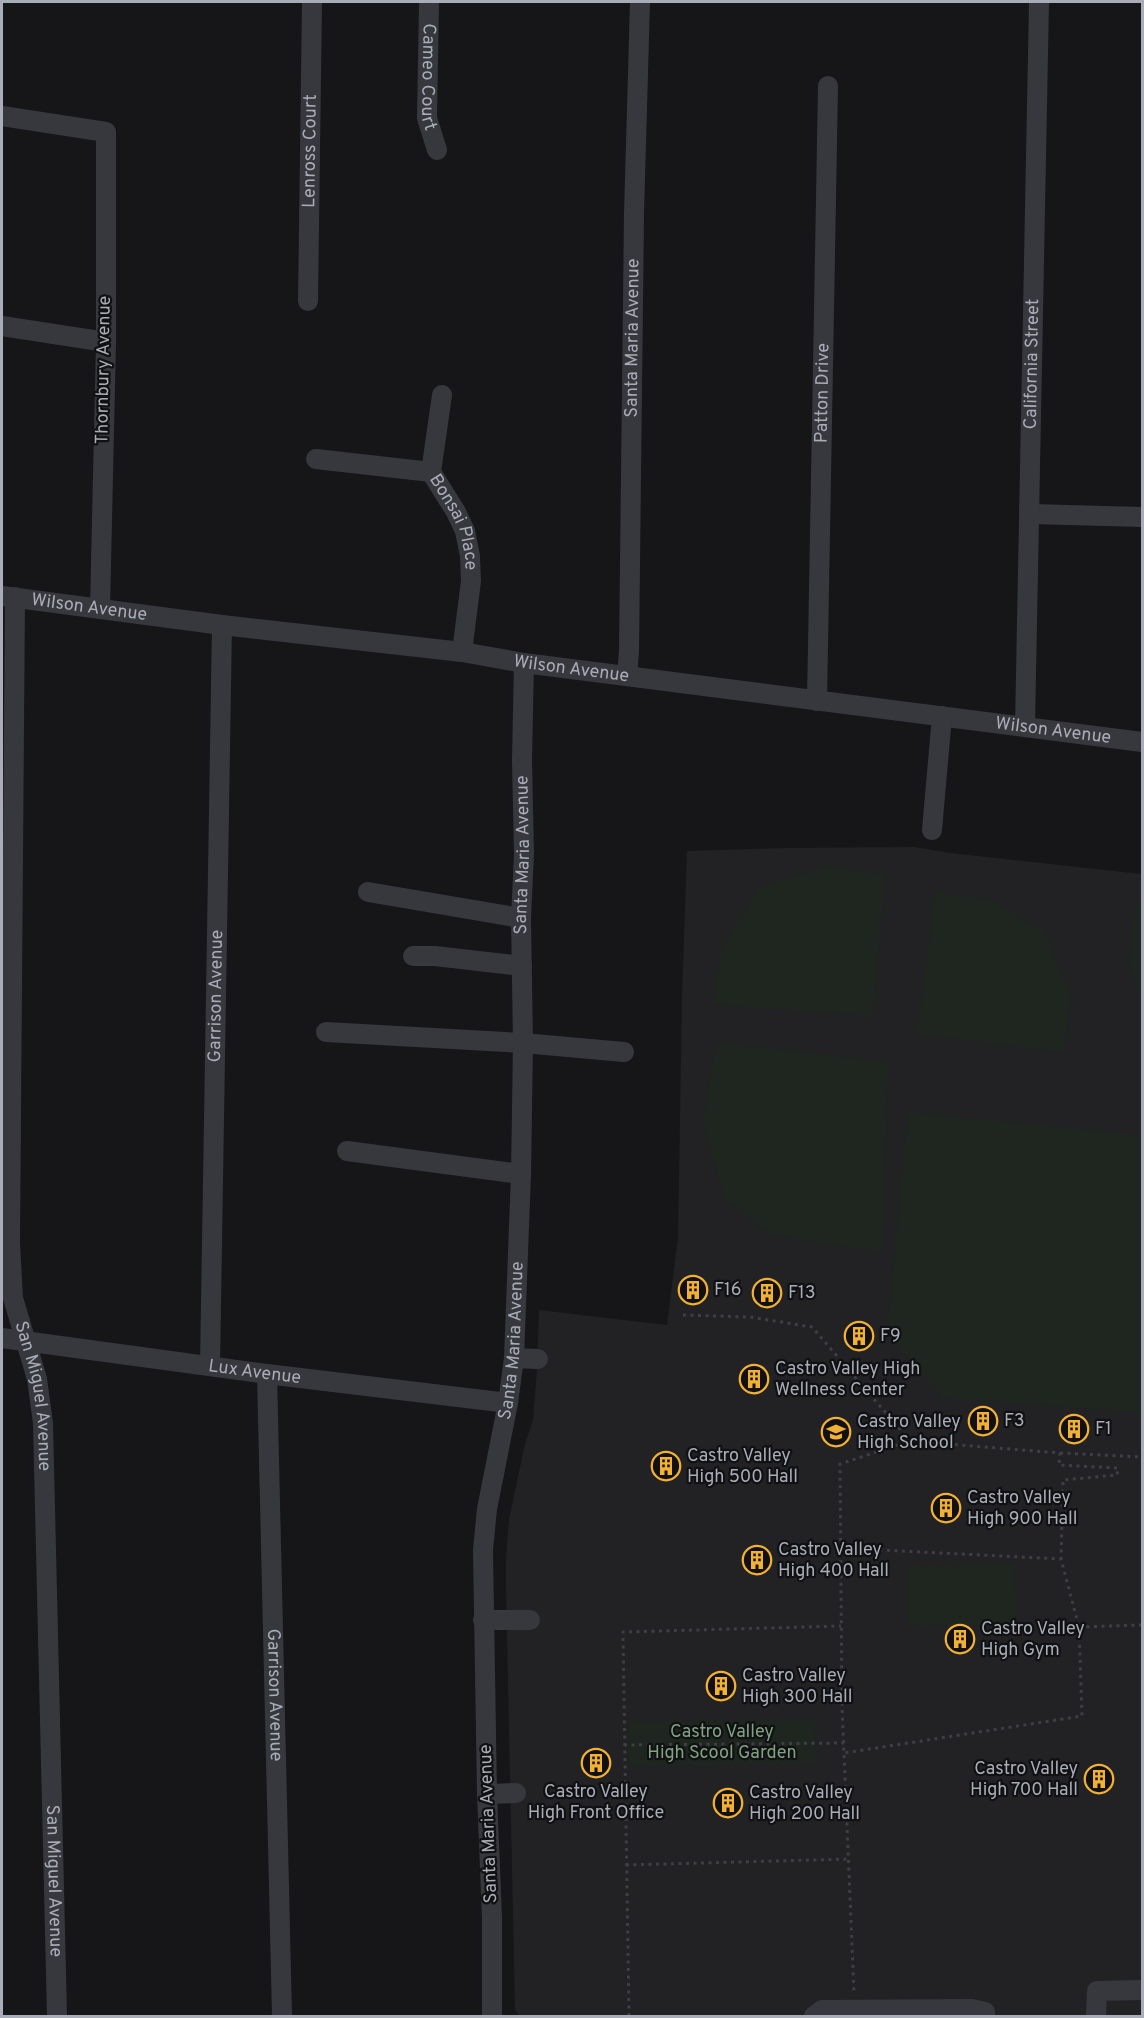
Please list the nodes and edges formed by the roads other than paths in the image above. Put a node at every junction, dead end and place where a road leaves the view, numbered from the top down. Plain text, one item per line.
1 (312, 2) edge
2 (429, 2) edge
3 (640, 2) edge
4 (1039, 2) edge
5 (828, 86) dead end
6 (2, 116) edge
7 (437, 150) dead end
8 (308, 301) dead end
9 (2, 326) edge
10 (106, 342) junction
11 (442, 395) dead end
12 (316, 459) dead end
13 (431, 472) junction
14 (1030, 514) junction
15 (1143, 517) edge
16 (8, 596) edge
17 (100, 609) junction
18 (222, 626) junction
19 (462, 652) junction
20 (524, 663) junction
21 (627, 676) junction
22 (817, 701) junction
23 (942, 716) junction
24 (1025, 726) junction
25 (1143, 742) edge
26 (932, 830) dead end
27 (368, 892) dead end
28 (521, 918) junction
29 (413, 956) dead end
30 (522, 966) junction
31 (326, 1032) dead end
32 (523, 1042) junction
33 (624, 1052) dead end
34 (347, 1151) dead end
35 (521, 1174) junction
36 (2, 1338) edge
37 (25, 1341) junction
38 (514, 1358) junction
39 (538, 1359) dead end
40 (210, 1366) junction
41 (267, 1374) junction
42 (508, 1403) junction
43 (483, 1620) junction
44 (530, 1620) dead end
45 (516, 1793) dead end
46 (487, 1794) junction
47 (1143, 1990) edge
48 (57, 2016) edge
49 (282, 2016) edge
50 (492, 2016) edge
51 (814, 2016) edge
52 (985, 2016) edge
53 (1096, 2016) edge

1 - 8 street, Lenross Court
2 - 7 street, Cameo Court
3 - 21 street, Santa Maria Avenue
4 - 14 street, California Street
5 - 22 street, Patton Drive
6 - 10 street, Thornbury Avenue
9 - 10 street
10 - 17 street, Thornbury Avenue
11 - 13 street, Bonsai Place
12 - 13 street
13 - 19 street, Bonsai Place
14 - 15 street
14 - 24 street, California Street
16 - 17 street, Wilson Avenue
16 - 37 street, San Miguel Avenue
17 - 18 street, Wilson Avenue
18 - 19 street, Wilson Avenue
18 - 40 street, Garrison Avenue
19 - 20 street, Wilson Avenue
20 - 21 street, Wilson Avenue
20 - 28 street, Santa Maria Avenue
21 - 22 street, Wilson Avenue
22 - 23 street, Wilson Avenue
23 - 24 street, Wilson Avenue
23 - 26 street
24 - 25 street, Wilson Avenue
27 - 28 street
28 - 30 street, Santa Maria Avenue
29 - 30 street
30 - 32 street, Santa Maria Avenue
31 - 32 street
32 - 33 street
32 - 35 street, Santa Maria Avenue
34 - 35 street
35 - 38 street, Santa Maria Avenue
36 - 37 street, Lux Avenue
37 - 40 street, Lux Avenue
37 - 48 street, San Miguel Avenue
38 - 39 street
38 - 42 street, Santa Maria Avenue
40 - 41 street, Lux Avenue
41 - 42 street, Lux Avenue
41 - 49 street, Garrison Avenue
42 - 43 street, Santa Maria Avenue
43 - 44 street
43 - 46 street, Santa Maria Avenue
45 - 46 street
46 - 50 street, Santa Maria Avenue
47 - 53 street
51 - 52 street

